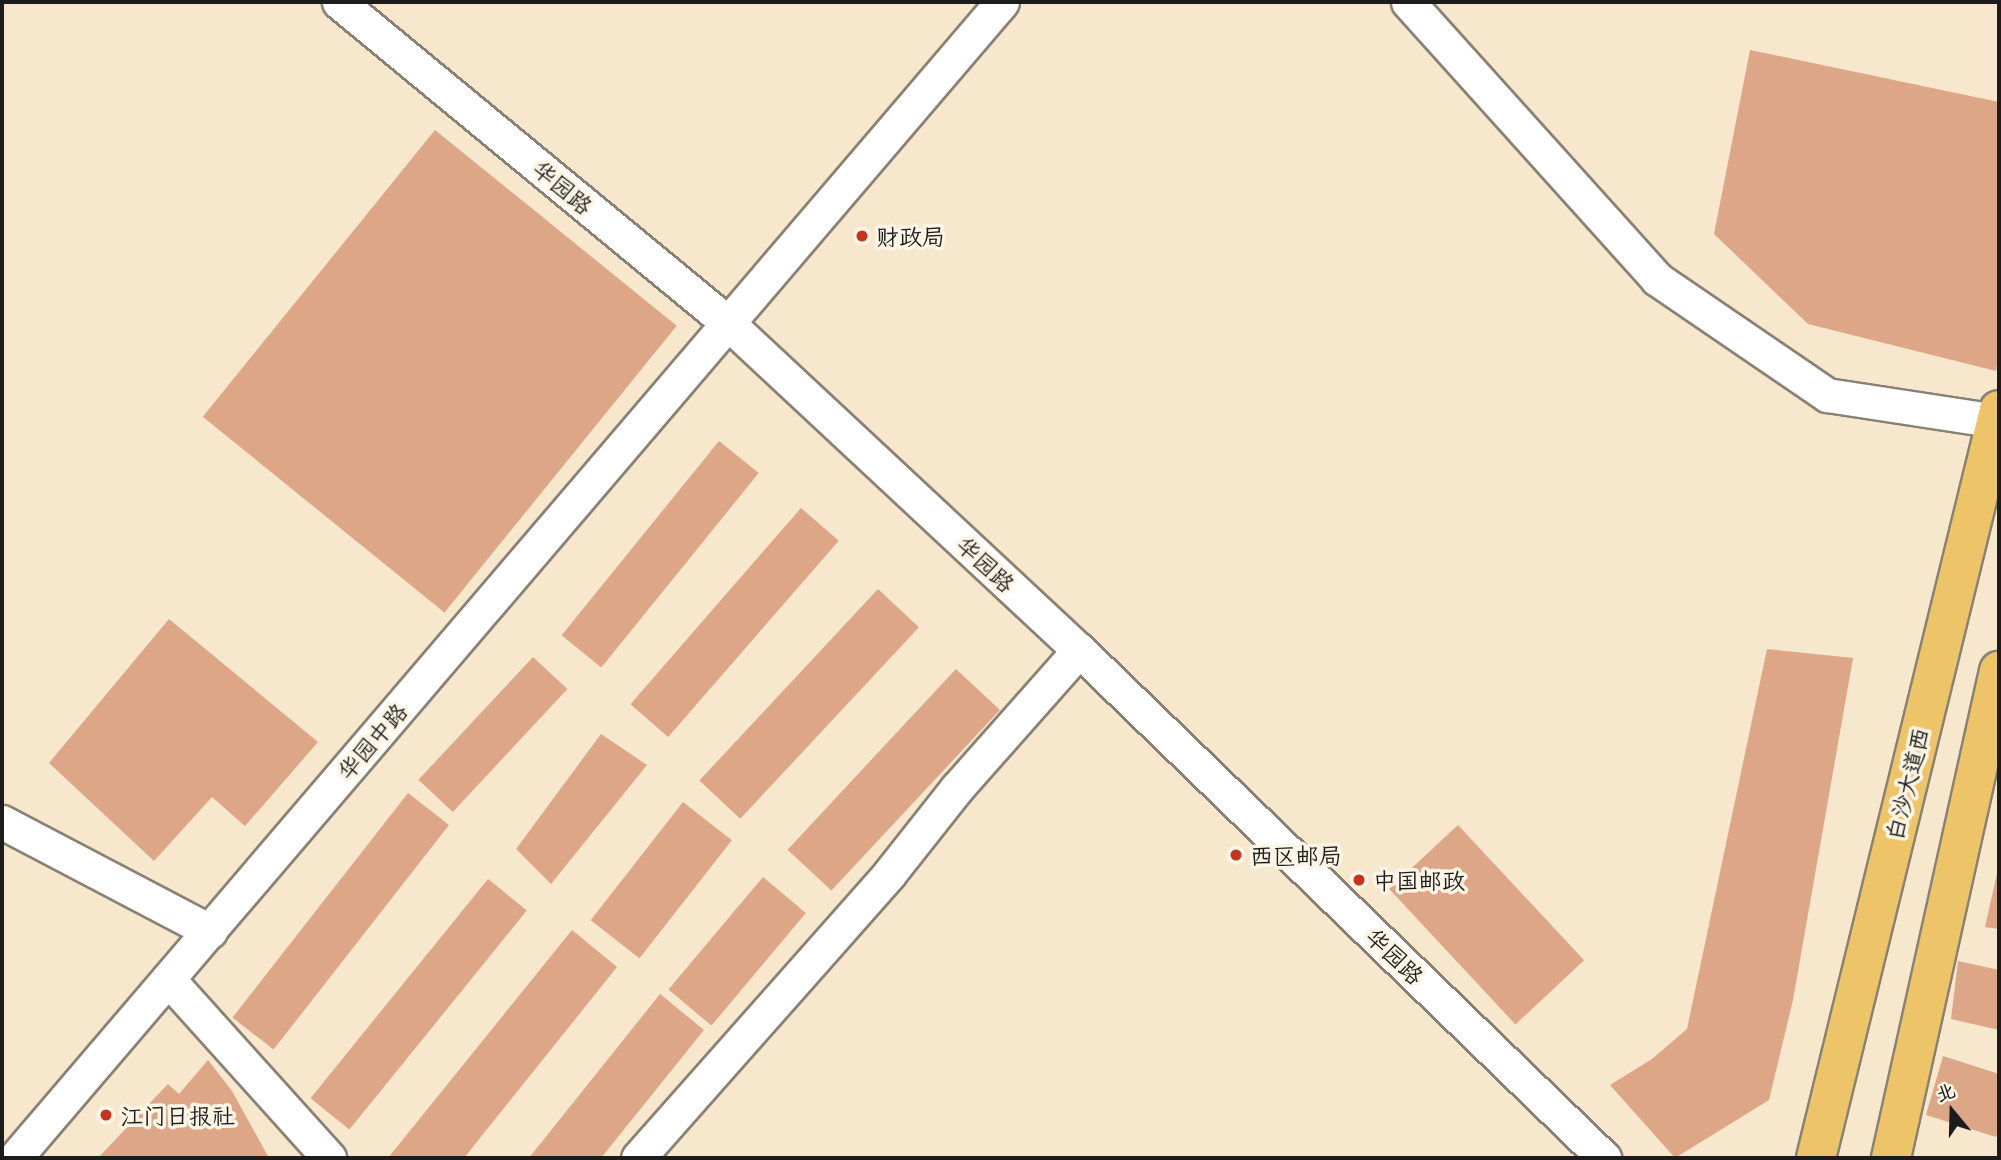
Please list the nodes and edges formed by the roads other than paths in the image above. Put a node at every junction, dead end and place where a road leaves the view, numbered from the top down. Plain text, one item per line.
1 (339, 2) edge
2 (1002, 2) edge
3 (1408, 2) edge
4 (729, 324) junction
5 (1998, 416) edge
6 (1079, 650) junction
7 (1999, 671) edge
8 (1995, 710) edge
9 (2, 822) edge
10 (210, 931) junction
11 (168, 979) junction
12 (15, 1158) edge
13 (329, 1158) edge
14 (638, 1158) edge
15 (1604, 1158) edge
16 (1815, 1158) edge
17 (1891, 1158) edge

1 - 4 street, 华园路
2 - 4 street, 华园中路
3 - 5 street
4 - 6 street, 华园路
4 - 10 street, 华园中路
5 - 16 main road, 白沙大道西
6 - 14 street
6 - 15 street, 华园路
7 - 8 main road
8 - 17 main road
9 - 10 street
10 - 11 street, 华园中路
11 - 12 street, 华园中路
11 - 13 street

